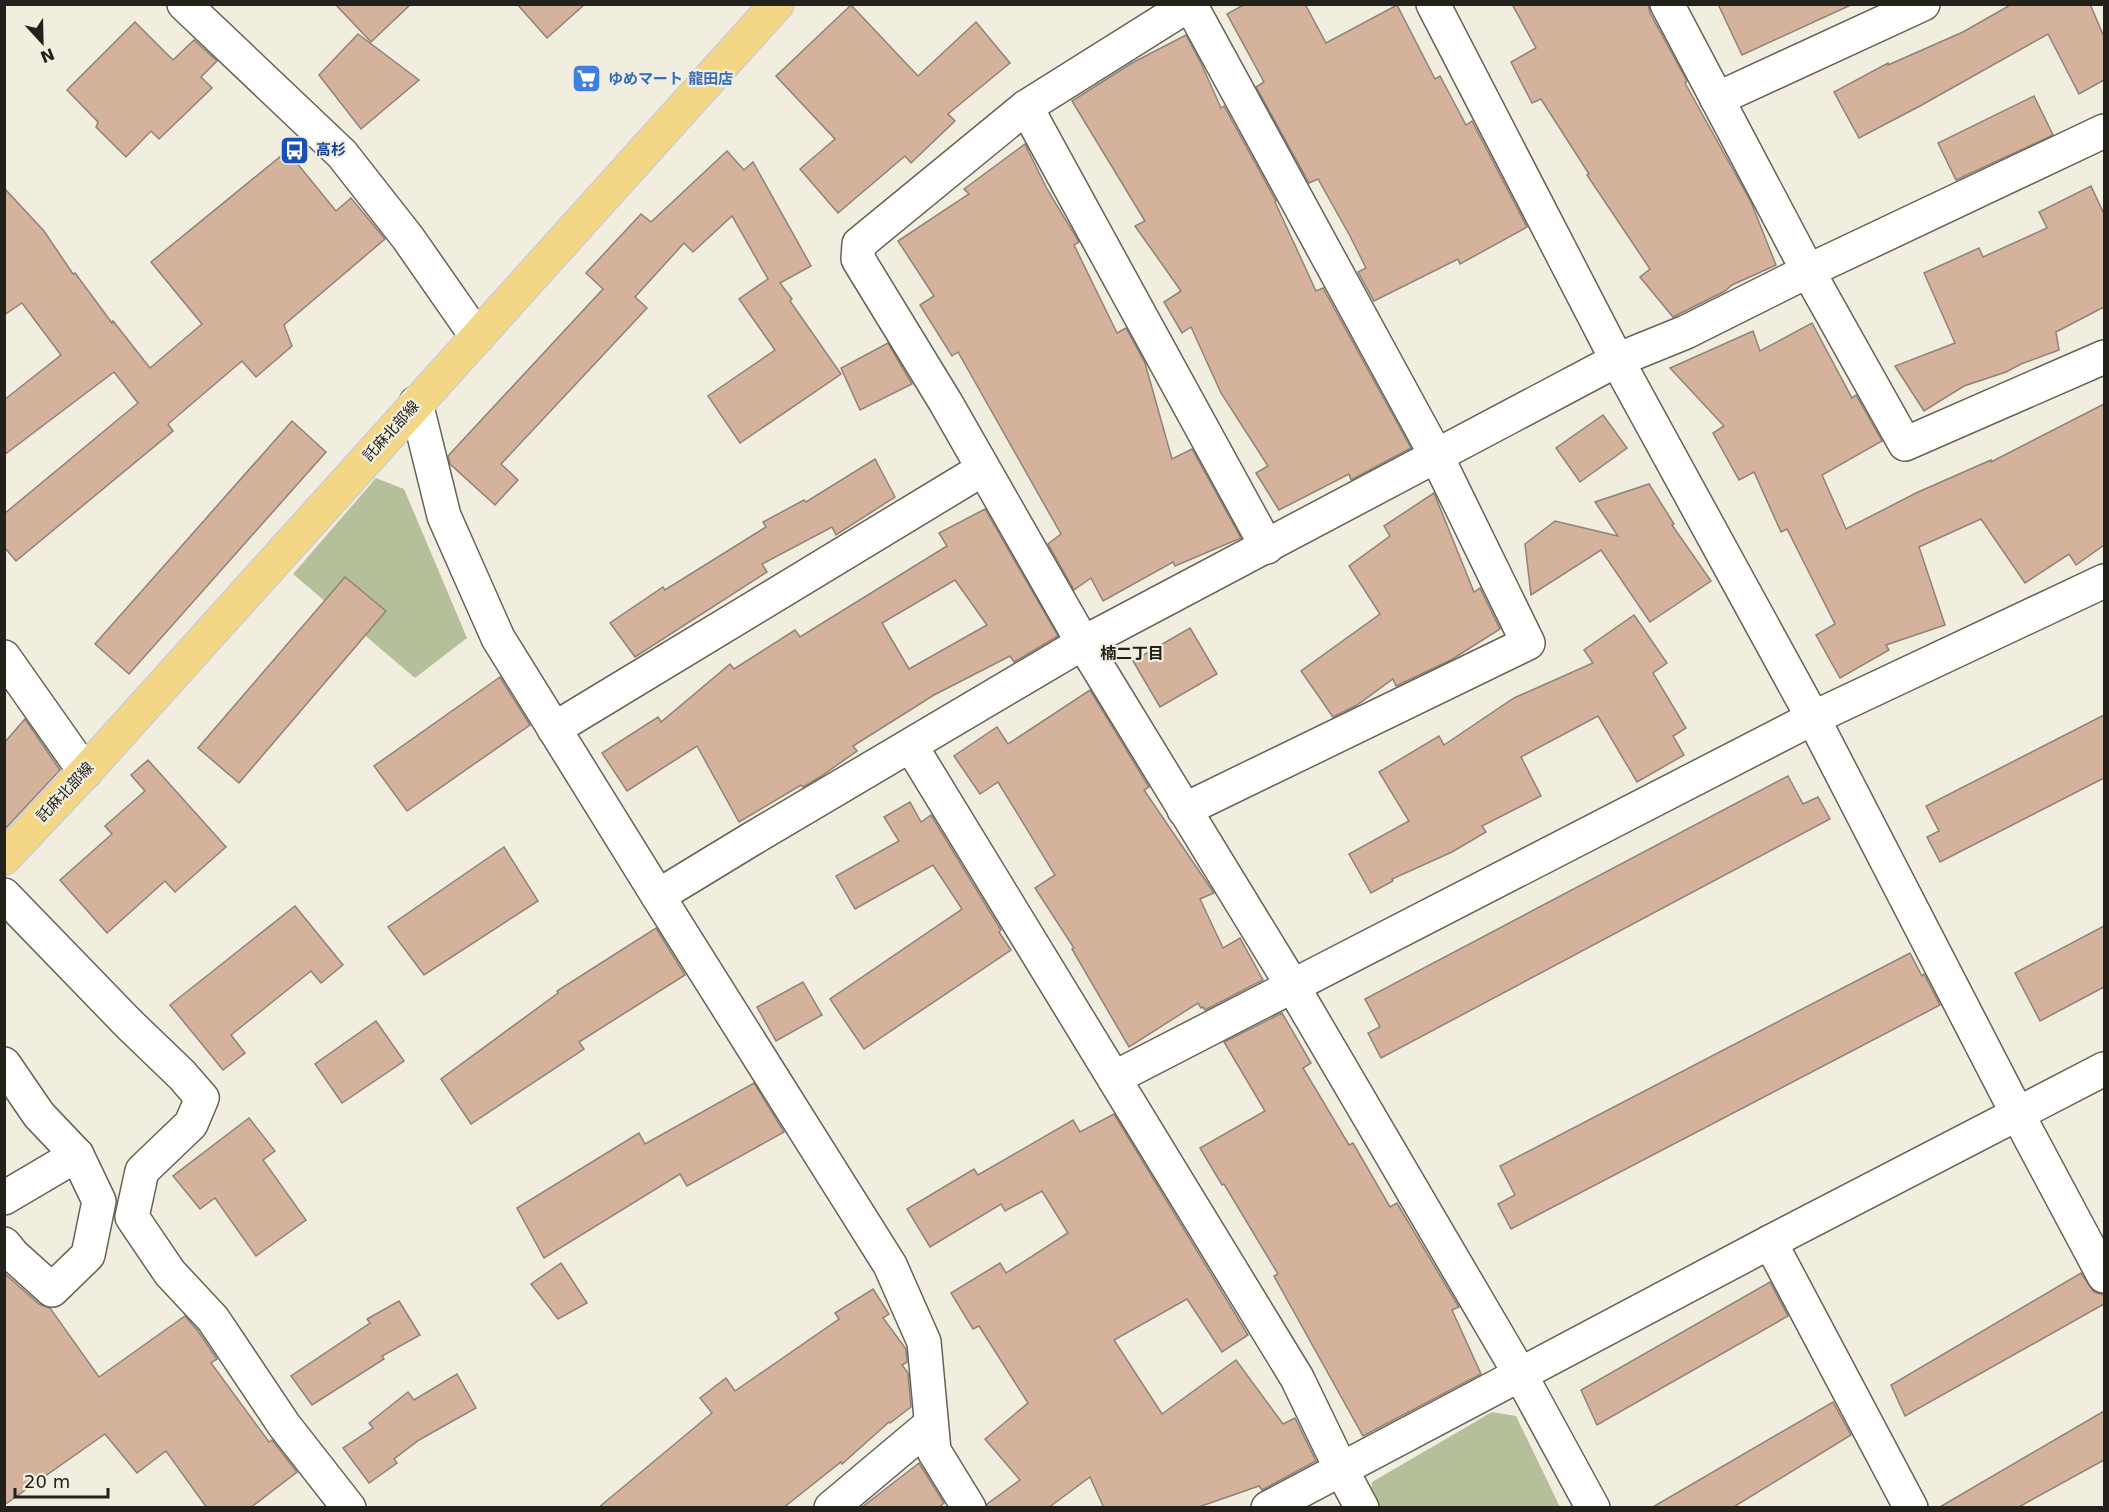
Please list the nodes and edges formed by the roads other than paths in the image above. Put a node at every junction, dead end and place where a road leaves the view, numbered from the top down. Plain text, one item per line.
1 (184, 4) edge
2 (777, 4) edge
3 (1190, 4) edge
4 (1433, 4) edge
5 (1667, 4) edge
6 (1923, 4) edge
7 (1717, 99) junction
8 (1026, 107) junction
9 (2104, 131) edge
10 (1808, 270) junction
11 (477, 337) junction
12 (2104, 357) edge
13 (1617, 360) junction
14 (416, 403) junction
15 (1437, 457) junction
16 (984, 469) junction
17 (1267, 547) junction
18 (2104, 581) edge
19 (1083, 644) junction
20 (4, 657) edge
21 (1813, 718) junction
22 (554, 729) junction
23 (911, 746) junction
24 (85, 772) junction
25 (1184, 810) junction
26 (4, 858) edge
27 (4, 896) edge
28 (658, 896) junction
29 (1292, 986) junction
30 (4, 1064) edge
31 (2104, 1069) edge
32 (1114, 1078) junction
33 (2017, 1113) junction
34 (77, 1155) junction
35 (4, 1198) edge
36 (1770, 1242) junction
37 (4, 1244) edge
38 (2104, 1276) edge
39 (1520, 1374) junction
40 (932, 1424) junction
41 (1341, 1469) junction
42 (349, 1508) edge
43 (831, 1508) edge
44 (969, 1508) edge
45 (1268, 1508) edge
46 (1362, 1508) edge
47 (1593, 1508) edge
48 (1911, 1508) edge

1 - 11 street
2 - 11 main road, 託麻北部線
3 - 8 street
3 - 15 street
4 - 13 street
5 - 7 street
6 - 7 street
7 - 10 street
8 - 16 street
8 - 17 street
9 - 10 street
10 - 12 street
10 - 13 street
11 - 14 main road, 託麻北部線
13 - 15 street
13 - 21 street
14 - 22 street
14 - 24 main road, 託麻北部線
15 - 17 street
15 - 25 street
16 - 19 street
16 - 22 street
17 - 19 street
18 - 21 street
19 - 23 street
19 - 25 street
20 - 24 street
21 - 29 street
21 - 33 street
22 - 28 street
23 - 28 street
23 - 32 street
24 - 26 main road, 託麻北部線
25 - 29 street
27 - 42 street
28 - 40 street
29 - 32 street
29 - 39 street
30 - 34 street
31 - 33 street
32 - 41 street
33 - 36 street
33 - 38 street
34 - 35 street
34 - 37 street
36 - 39 street
36 - 48 street
39 - 41 street
39 - 47 street
40 - 43 street
40 - 44 street
41 - 45 street
41 - 46 street

